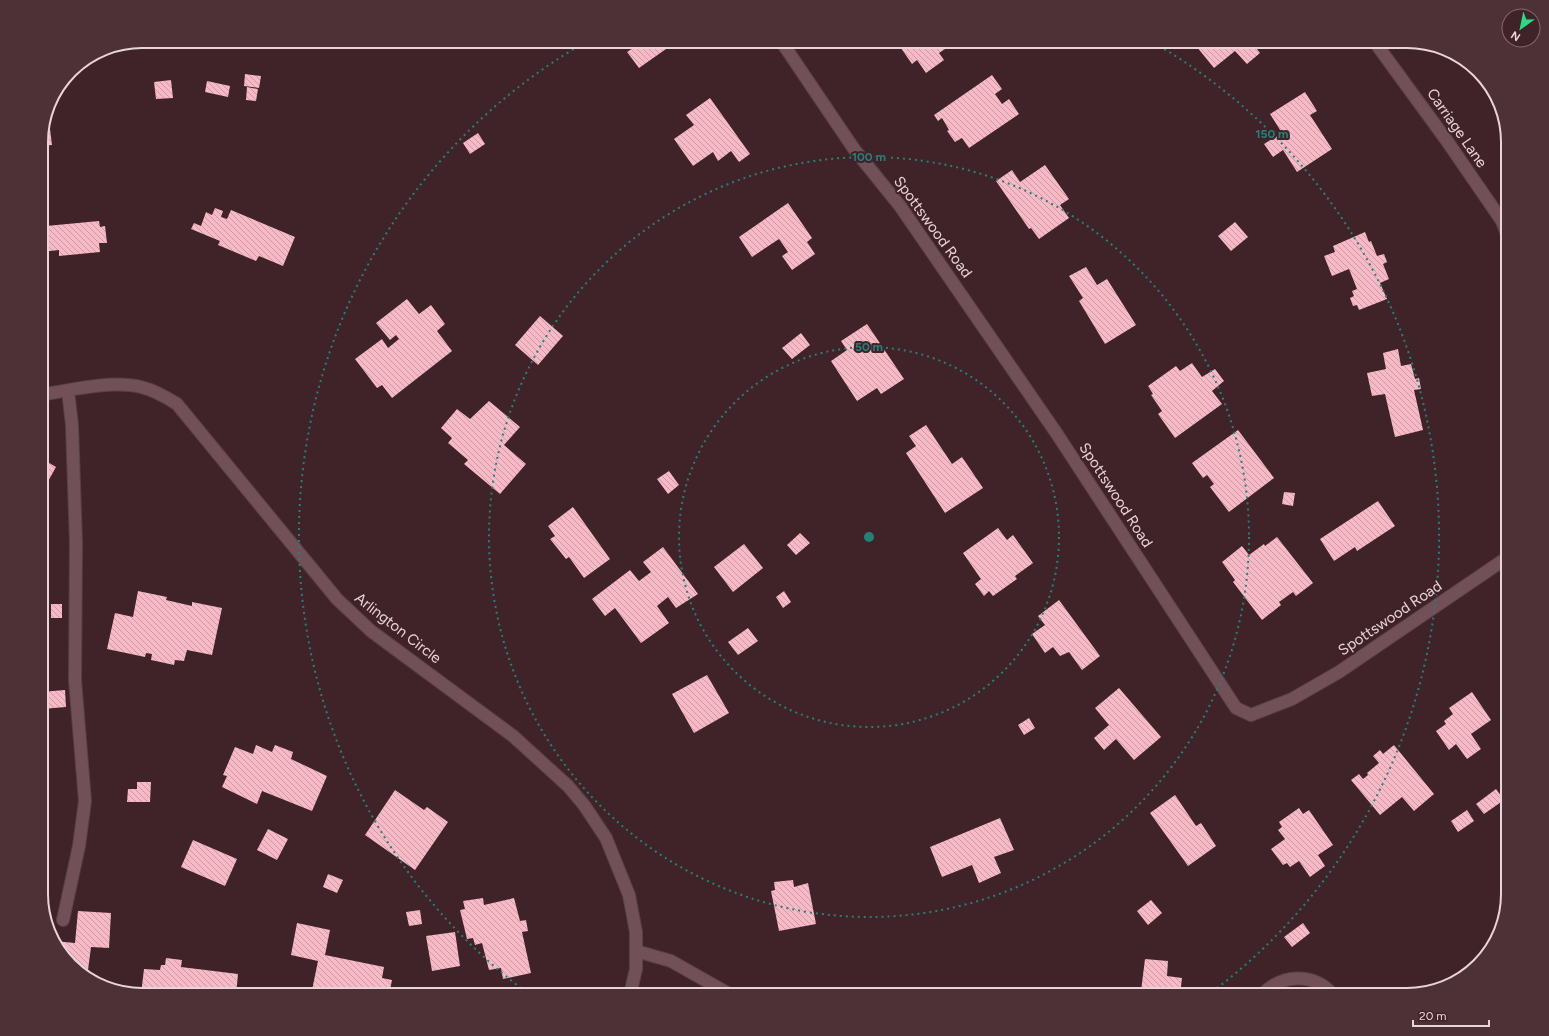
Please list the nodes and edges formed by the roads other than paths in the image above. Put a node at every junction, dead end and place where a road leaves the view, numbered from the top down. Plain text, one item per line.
1 (786, 48) edge
2 (1379, 48) edge
3 (1501, 221) edge
4 (68, 390) junction
5 (48, 394) edge
6 (1501, 562) edge
7 (63, 920) dead end
8 (636, 951) junction
9 (632, 988) edge
10 (719, 988) edge
11 (1268, 988) edge
12 (1326, 988) edge

1 - 6 street, Spottswood Road
2 - 3 street, Carriage Lane
4 - 5 street, Arlington Circle
4 - 7 street
4 - 8 street, Arlington Circle
8 - 9 street, Arlington Circle
8 - 10 street
11 - 12 street

